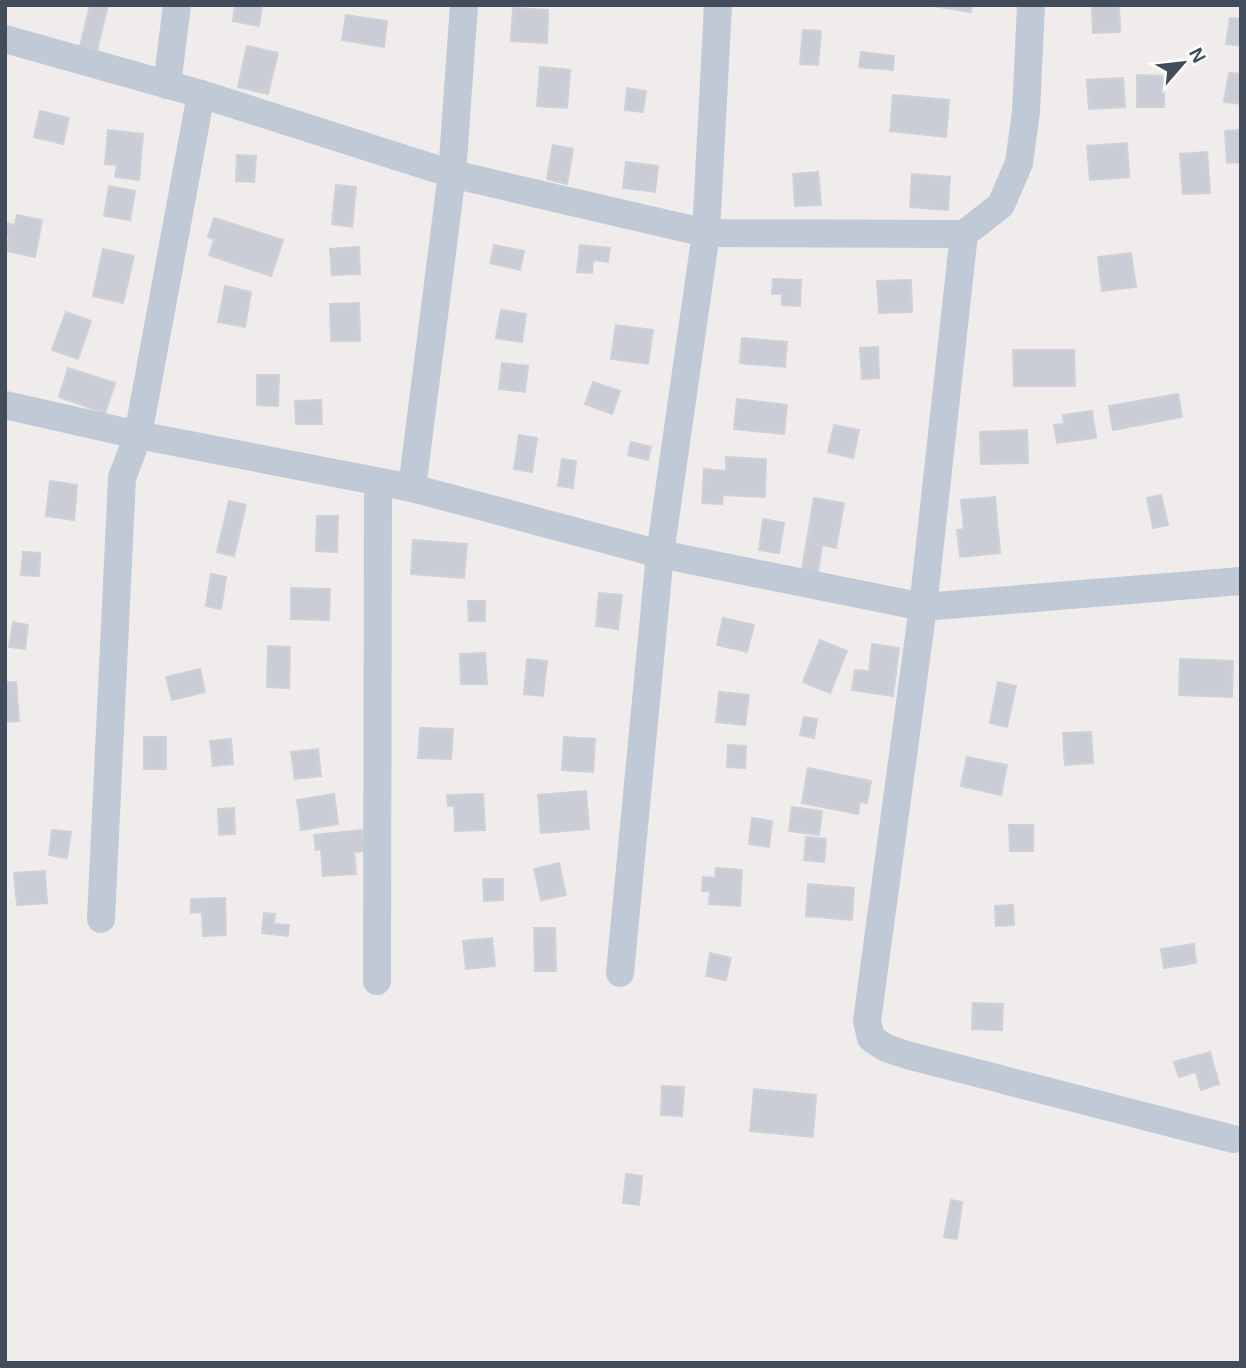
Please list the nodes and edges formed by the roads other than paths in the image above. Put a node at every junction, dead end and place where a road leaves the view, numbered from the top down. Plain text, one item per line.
1 (177, 5) edge
2 (464, 5) edge
3 (718, 5) edge
4 (1031, 5) edge
5 (5, 39) edge
6 (167, 85) junction
7 (201, 94) junction
8 (452, 174) junction
9 (706, 233) junction
10 (964, 234) junction
11 (5, 405) edge
12 (138, 435) junction
13 (377, 484) junction
14 (412, 488) junction
15 (660, 554) junction
16 (1241, 581) edge
17 (923, 607) junction
18 (101, 919) dead end
19 (620, 973) dead end
20 (377, 981) dead end
21 (1233, 1139) dead end

1 - 6 street
2 - 8 street
3 - 9 street
4 - 10 street
5 - 6 street
6 - 7 street
7 - 8 street
7 - 12 street
8 - 9 street
8 - 14 street
9 - 10 street
9 - 15 street
10 - 17 street
11 - 12 street
12 - 13 street
12 - 18 street
13 - 14 street
13 - 20 street
14 - 15 street
15 - 17 street
15 - 19 street
16 - 17 street
17 - 21 street

